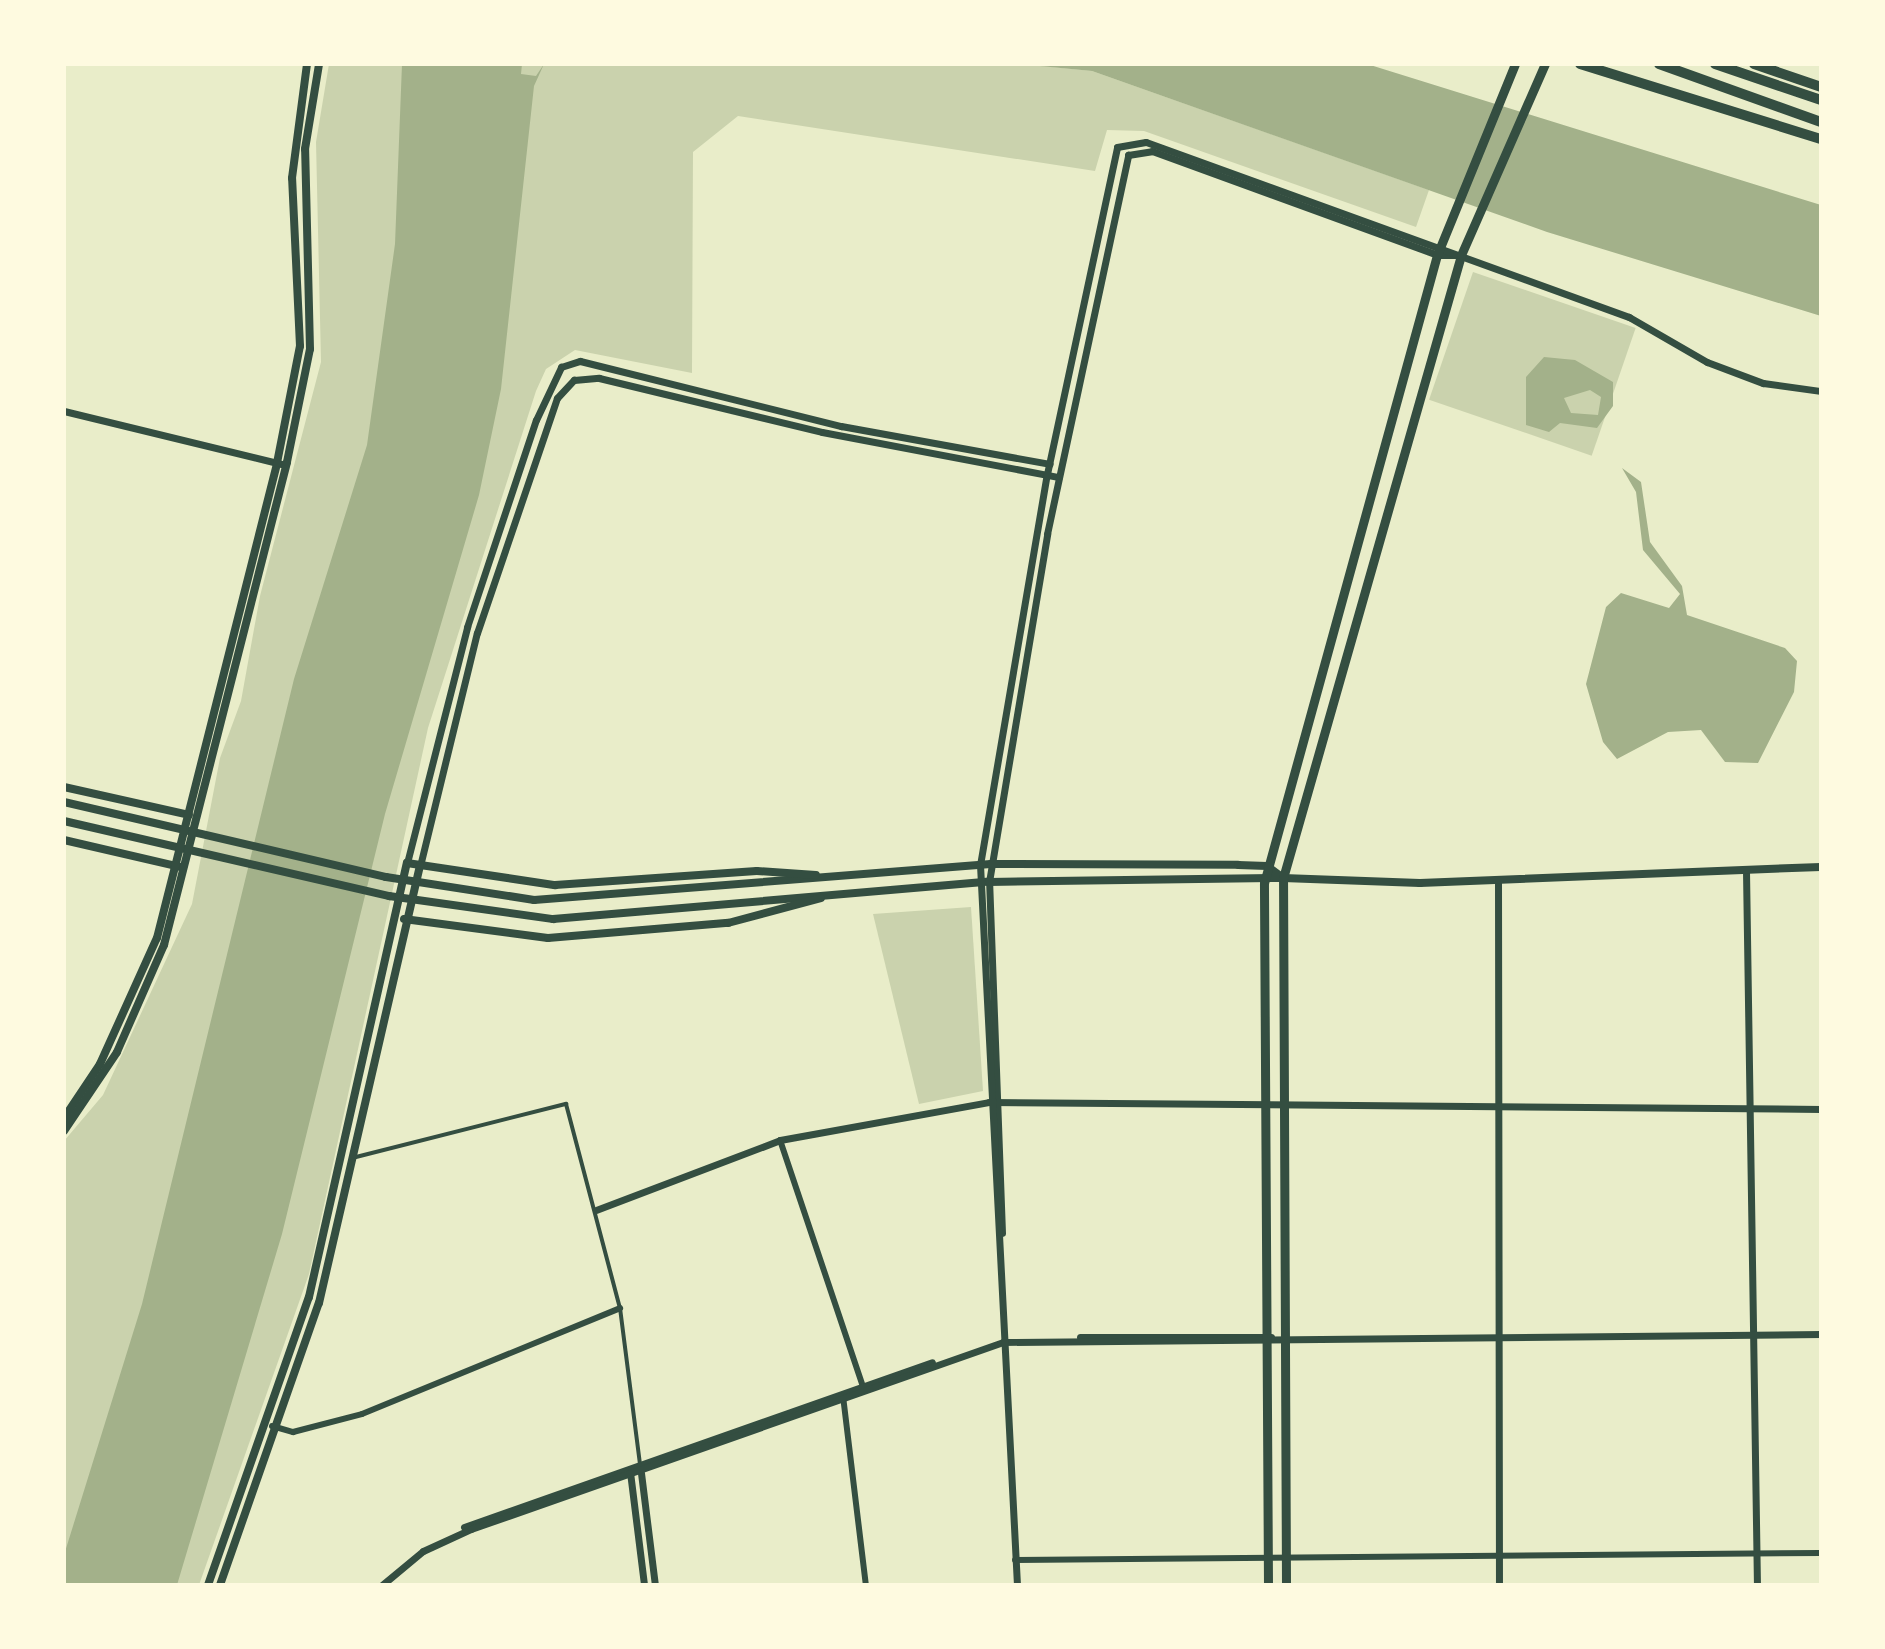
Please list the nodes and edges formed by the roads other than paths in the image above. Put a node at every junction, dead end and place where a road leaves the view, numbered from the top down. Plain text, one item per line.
1 (307, 64) edge
2 (319, 64) edge
3 (1545, 64) edge
4 (1580, 64) edge
5 (1659, 64) edge
6 (1715, 64) edge
7 (1754, 64) edge
8 (1514, 66) edge
9 (1821, 87) edge
10 (1821, 100) edge
11 (1821, 122) edge
12 (1821, 139) edge
13 (1438, 251) junction
14 (1461, 255) junction
15 (1821, 391) edge
16 (64, 411) edge
17 (281, 464) junction
18 (1049, 464) junction
19 (1060, 466) junction
20 (1047, 474) junction
21 (1059, 477) junction
22 (64, 787) edge
23 (64, 802) edge
24 (191, 815) junction
25 (64, 821) edge
26 (64, 840) edge
27 (407, 863) junction
28 (991, 864) junction
29 (980, 865) junction
30 (420, 866) junction
31 (1267, 866) junction
32 (182, 867) junction
33 (1821, 867) edge
34 (1746, 871) junction
35 (824, 876) junction
36 (1283, 878) junction
37 (1498, 881) junction
38 (984, 883) junction
39 (1264, 883) junction
40 (827, 896) junction
41 (396, 917) junction
42 (409, 920) junction
43 (992, 1102) junction
44 (1263, 1106) junction
45 (1281, 1106) junction
46 (1500, 1107) junction
47 (1750, 1108) junction
48 (1821, 1109) edge
49 (64, 1118) edge
50 (64, 1131) edge
51 (780, 1140) junction
52 (356, 1157) junction
53 (596, 1210) junction
54 (620, 1308) junction
55 (1821, 1334) edge
56 (1758, 1335) junction
57 (1266, 1339) junction
58 (1284, 1340) junction
59 (1496, 1340) junction
60 (1006, 1341) junction
61 (864, 1389) junction
62 (843, 1396) junction
63 (265, 1423) junction
64 (276, 1428) junction
65 (641, 1470) junction
66 (630, 1473) junction
67 (1499, 1552) junction
68 (1758, 1553) junction
69 (1821, 1553) edge
70 (1268, 1557) junction
71 (1286, 1558) junction
72 (1017, 1560) junction
73 (208, 1585) edge
74 (220, 1585) edge
75 (380, 1585) edge
76 (644, 1585) edge
77 (655, 1585) edge
78 (866, 1585) edge
79 (1019, 1585) edge
80 (1268, 1585) edge
81 (1286, 1585) edge
82 (1499, 1585) edge
83 (1757, 1585) edge

1 - 17 main road
2 - 17 main road
3 - 14 main road
4 - 12 highway
5 - 11 highway
6 - 10 highway
7 - 9 highway
8 - 13 main road
13 - 14 street
13 - 18 street
13 - 19 street
13 - 31 main road
14 - 15 street
14 - 36 main road
16 - 17 street
17 - 24 main road
18 - 19 street
18 - 20 street
18 - 27 street
19 - 21 street
20 - 21 street
20 - 29 street
20 - 30 street
21 - 28 street
22 - 24 main road
23 - 35 main road
24 - 32 main road
25 - 40 main road
26 - 32 main road
27 - 30 main road
27 - 41 main road
28 - 29 main road
28 - 31 main road
28 - 38 street
29 - 35 main road
29 - 38 street
30 - 35 main road
30 - 42 main road
31 - 36 main road
31 - 39 main road
32 - 49 main road
32 - 50 main road
33 - 34 main road
34 - 37 main road
34 - 47 street
36 - 37 main road
36 - 39 main road
36 - 45 main road
37 - 46 street
38 - 39 main road
38 - 40 main road
38 - 43 street
39 - 44 main road
40 - 42 main road
41 - 42 main road
41 - 63 main road
42 - 52 main road
43 - 44 street
43 - 51 street
43 - 60 street
44 - 45 street
44 - 57 main road
45 - 46 street
45 - 58 main road
46 - 47 street
46 - 59 street
47 - 48 street
47 - 56 street
51 - 53 street
51 - 61 street
52 - 53 street
52 - 64 main road
53 - 54 street
54 - 64 street
54 - 65 street
55 - 56 street
56 - 59 street
56 - 68 street
57 - 58 street
57 - 60 street
57 - 60 street
57 - 70 main road
58 - 59 street
58 - 71 main road
59 - 67 street
60 - 61 street
60 - 72 street
60 - 72 street
61 - 62 street
62 - 65 street
62 - 78 street
63 - 64 street
63 - 73 main road
64 - 74 main road
65 - 66 street
65 - 77 street
66 - 75 street
66 - 76 street
67 - 68 street
67 - 71 street
67 - 82 street
68 - 69 street
68 - 83 street
70 - 71 street
70 - 72 street
70 - 80 main road
71 - 81 main road
72 - 79 street

